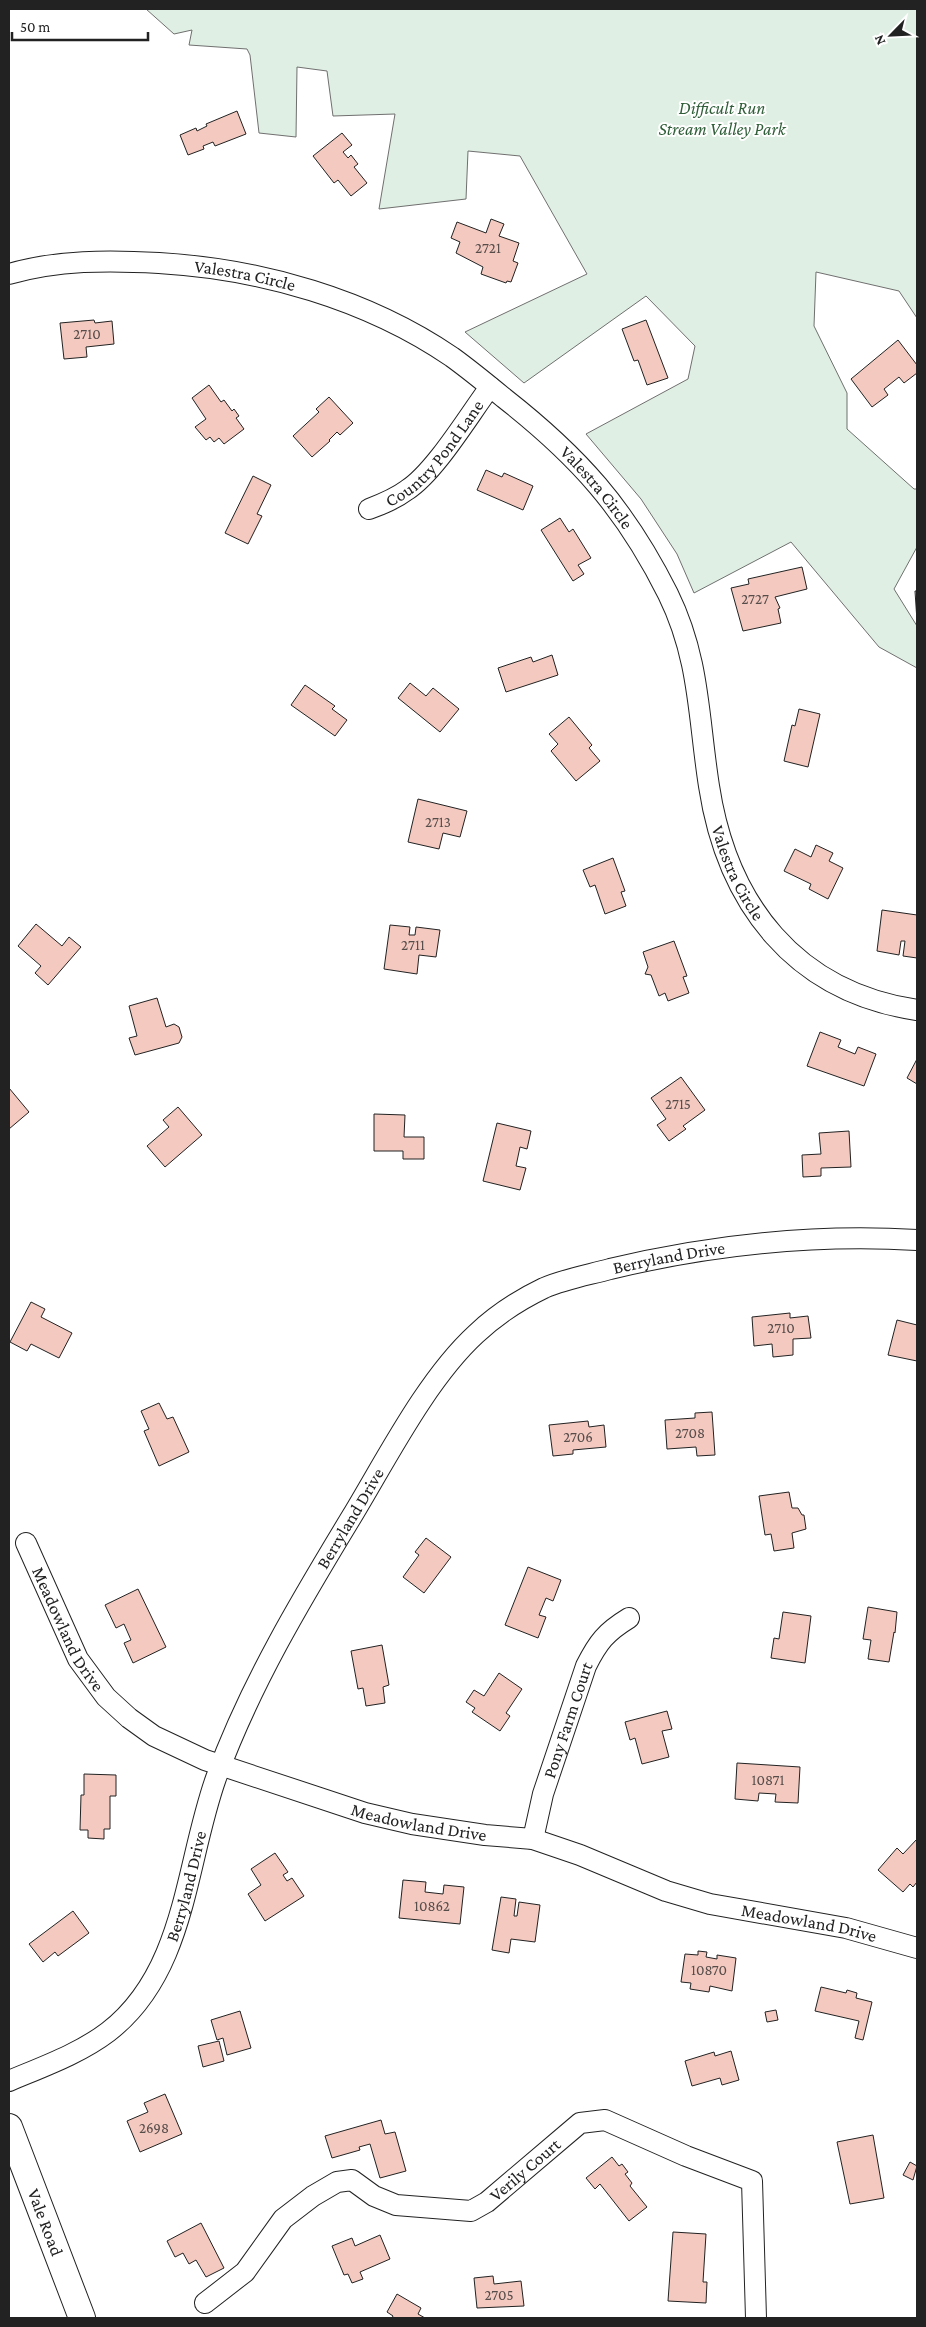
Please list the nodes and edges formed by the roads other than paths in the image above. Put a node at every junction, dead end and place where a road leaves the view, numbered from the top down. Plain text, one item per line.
1 (9, 274) edge
2 (490, 387) junction
3 (369, 509) dead end
4 (917, 1010) edge
5 (917, 1240) edge
6 (26, 1543) dead end
7 (629, 1618) dead end
8 (221, 1766) junction
9 (534, 1839) junction
10 (917, 1948) edge
11 (9, 2081) edge
12 (9, 2128) edge
13 (205, 2303) dead end
14 (82, 2318) edge
15 (756, 2318) edge

1 - 2 street, Valestra Circle
2 - 3 street, Country Pond Lane
2 - 4 street, Valestra Circle
5 - 8 street, Berryland Drive
6 - 8 street, Meadowland Drive
7 - 9 street, Pony Farm Court
8 - 9 street, Meadowland Drive
8 - 11 street, Berryland Drive
9 - 10 street, Meadowland Drive
12 - 14 main road, Vale Road
13 - 15 street, Verily Court

